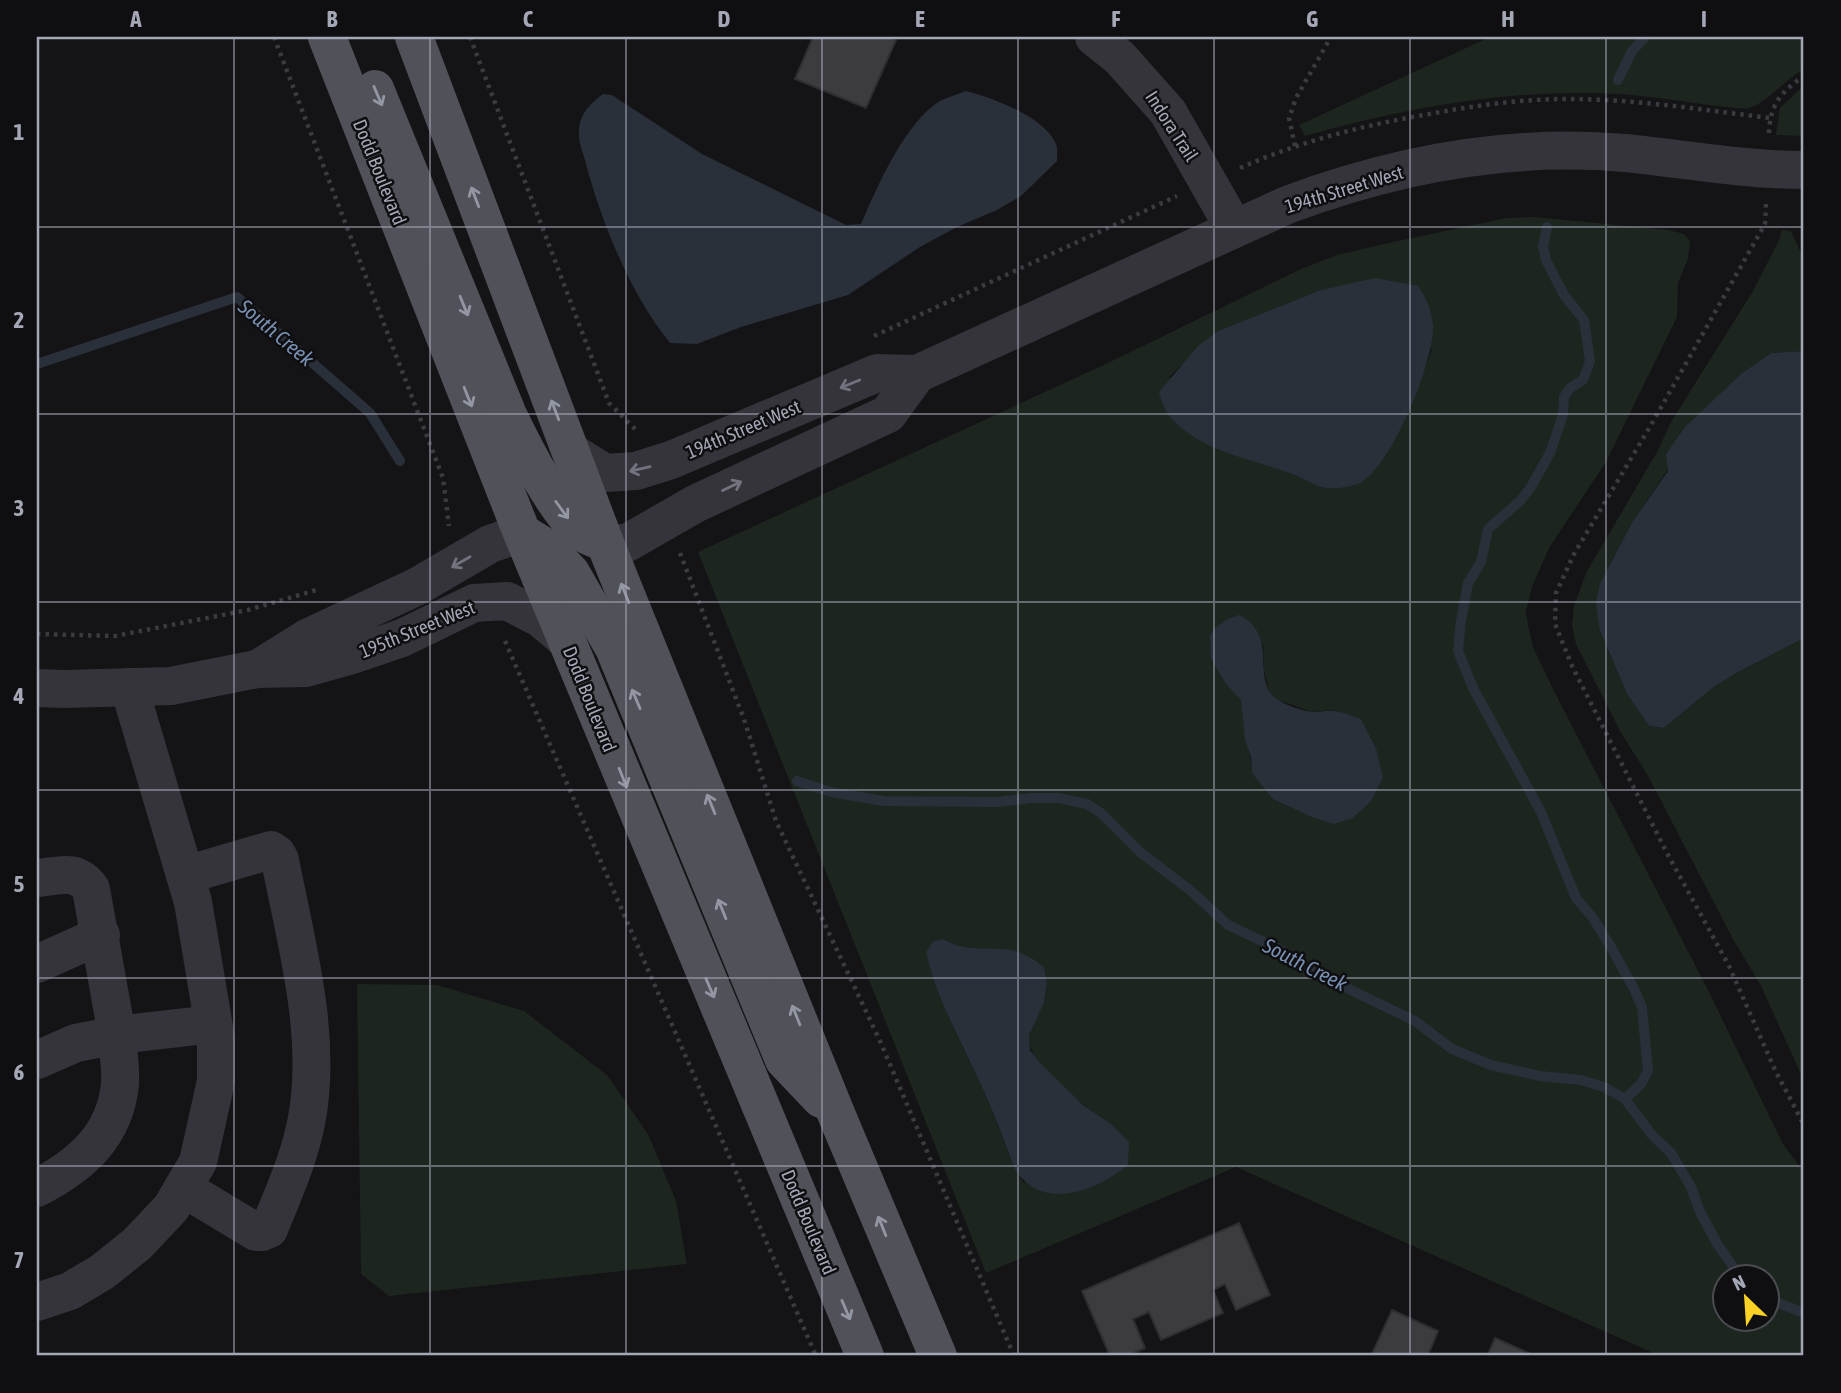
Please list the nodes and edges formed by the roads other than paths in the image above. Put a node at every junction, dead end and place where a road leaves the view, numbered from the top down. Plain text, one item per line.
1 (327, 37) edge
2 (345, 37) edge
3 (414, 37) edge
4 (1094, 37) edge
5 (1804, 170) edge
6 (1234, 228) junction
7 (916, 374) junction
8 (571, 453) junction
9 (522, 533) junction
10 (605, 543) junction
11 (566, 640) junction
12 (257, 669) junction
13 (129, 687) junction
14 (37, 688) edge
15 (186, 875) junction
16 (37, 878) edge
17 (101, 935) junction
18 (37, 964) edge
19 (213, 1024) junction
20 (117, 1035) junction
21 (37, 1060) edge
22 (837, 1116) junction
23 (37, 1188) edge
24 (183, 1188) junction
25 (37, 1302) edge
26 (865, 1356) edge
27 (938, 1356) edge

1 -> 9 main road, Dodd Boulevard
2 -> 10 main road
8 -> 3 main road
4 - 6 street, Indora Trail
5 - 6 street, 194th Street West
6 - 7 street, 194th Street West
7 -> 8 street, 194th Street West
10 -> 7 street
8 - 10 main road
9 - 11 main road, Dodd Boulevard
9 -> 12 street, 195th Street West
22 -> 9 main road
22 -> 10 main road
11 - 12 street, 195th Street West
11 -> 26 main road, Dodd Boulevard
12 - 13 street, 195th Street West
13 - 14 street, 195th Street West
13 - 15 street
15 - 19 street
15 - 24 street
16 - 17 street
17 - 18 street
17 - 20 street
19 - 20 street
19 - 24 street
20 - 21 street
20 - 23 street
27 -> 22 main road
24 - 25 street

